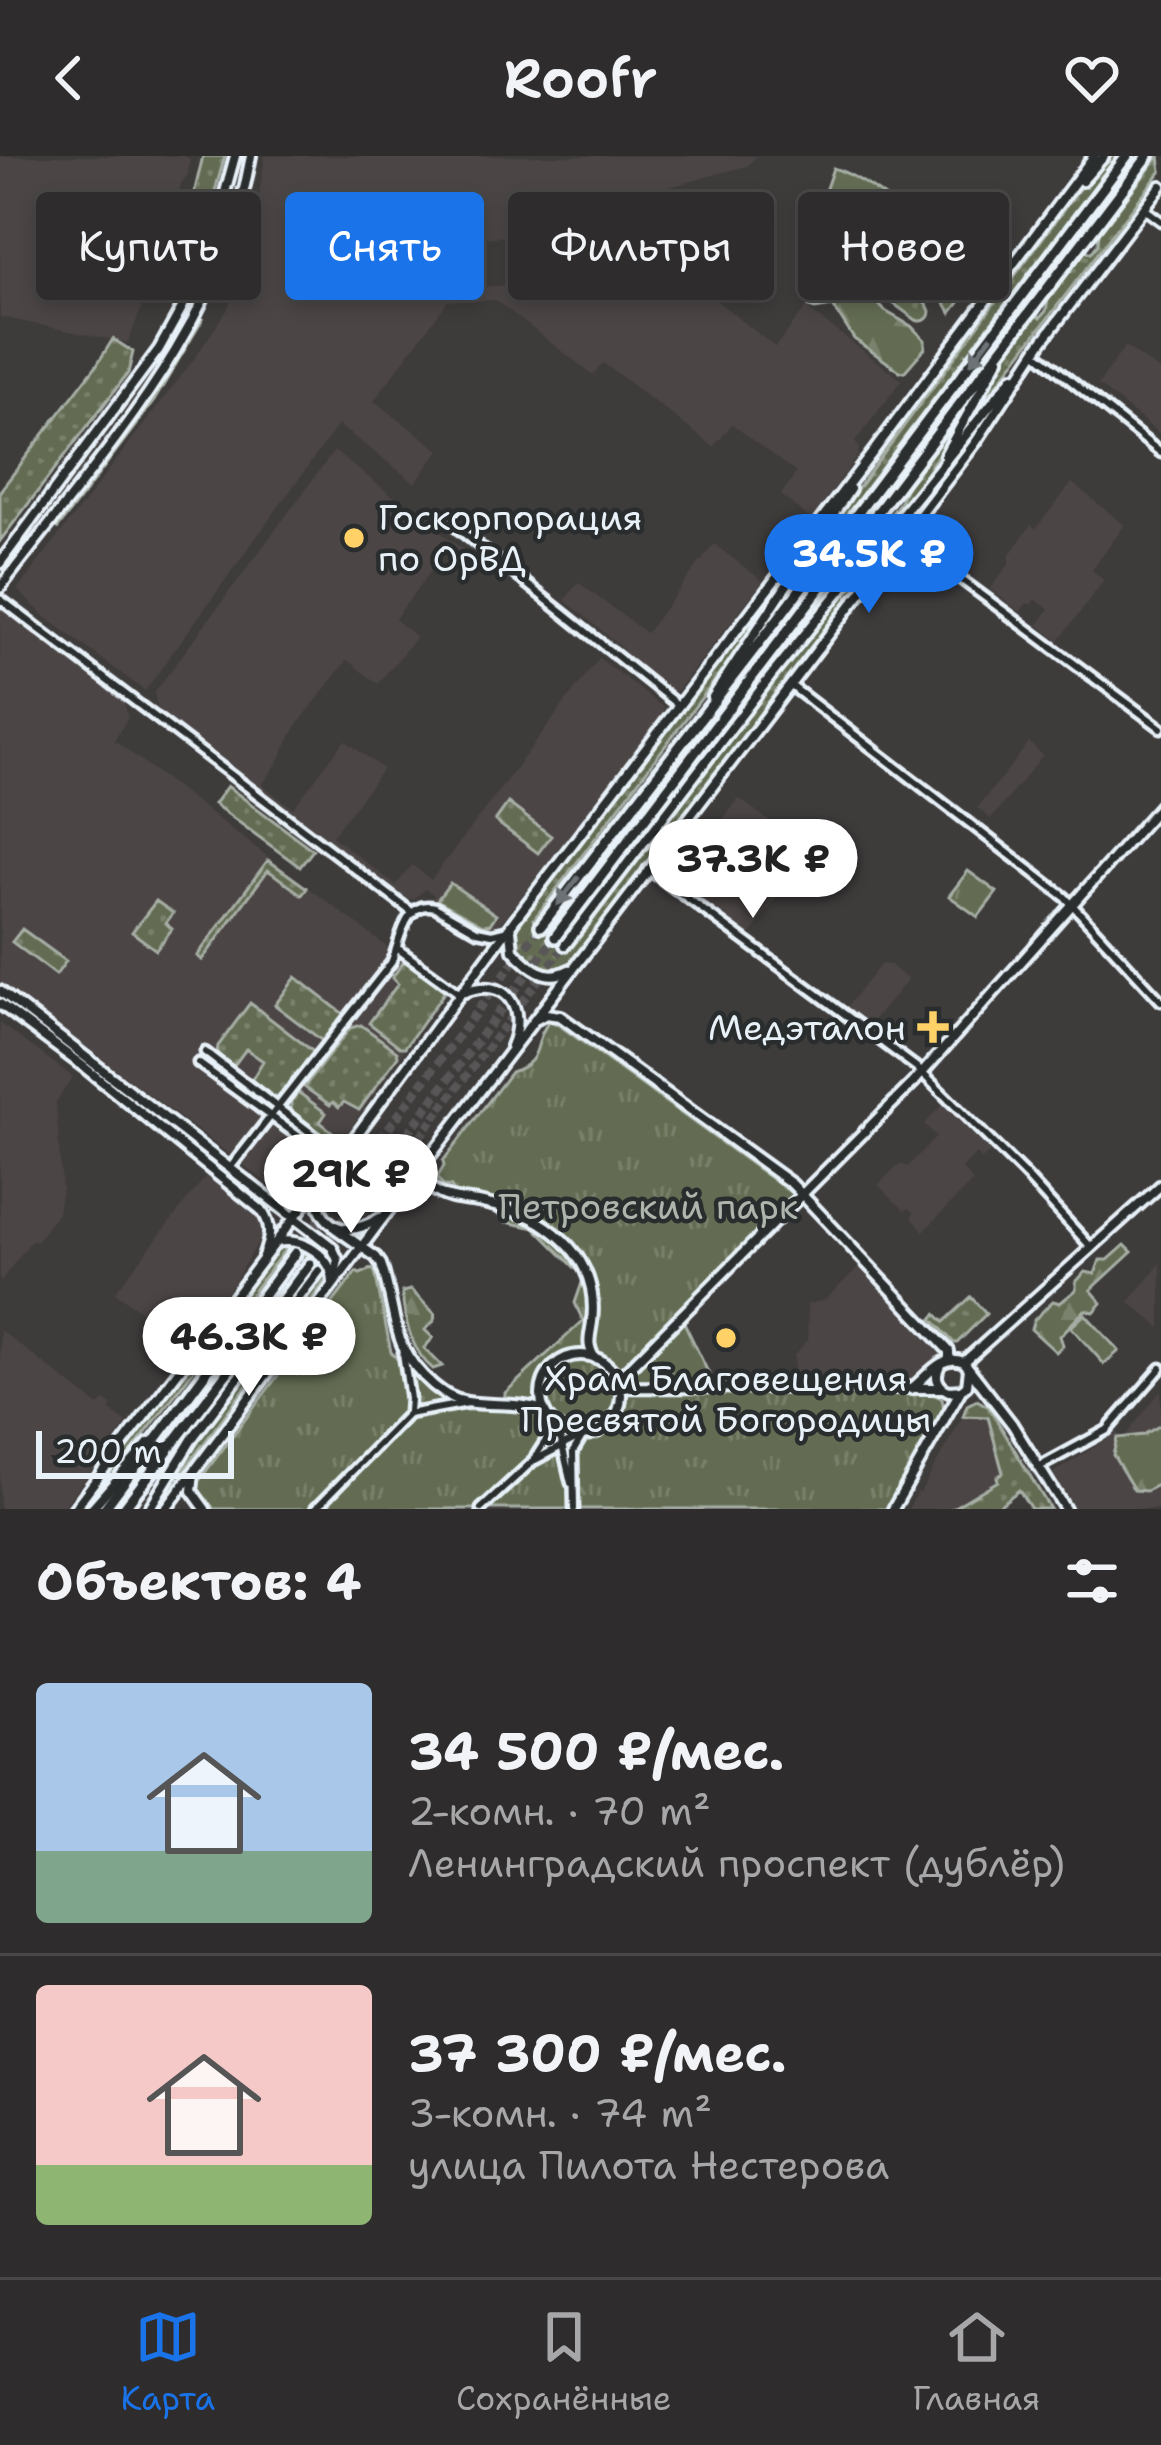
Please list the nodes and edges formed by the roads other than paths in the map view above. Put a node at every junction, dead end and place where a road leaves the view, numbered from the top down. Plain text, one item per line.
1 (235, 156) edge
2 (250, 156) edge
3 (1094, 156) edge
4 (1104, 156) edge
5 (1127, 156) edge
6 (1148, 156) edge
7 (1161, 186) edge
8 (1144, 208) junction
9 (1052, 213) junction
10 (1161, 221) edge
11 (1018, 328) junction
12 (1038, 348) junction
13 (873, 452) junction
14 (1161, 453) edge
15 (939, 467) junction
16 (452, 524) dead end
17 (903, 536) junction
18 (0, 563) edge
19 (0, 588) edge
20 (0, 599) edge
21 (790, 685) junction
22 (679, 706) junction
23 (1161, 728) edge
24 (690, 731) junction
25 (1161, 805) edge
26 (648, 869) junction
27 (1072, 904) junction
28 (413, 914) junction
29 (516, 918) junction
30 (541, 926) tunnel mouth
31 (507, 931) junction
32 (560, 941) joint
33 (397, 948) junction
34 (578, 964) junction
35 (0, 991) edge
36 (460, 994) junction
37 (1161, 1001) edge
38 (0, 1004) edge
39 (537, 1019) junction
40 (205, 1052) dead end
41 (197, 1063) dead end
42 (502, 1063) junction
43 (922, 1074) junction
44 (277, 1108) junction
45 (271, 1116) junction
46 (426, 1162) junction
47 (336, 1164) junction
48 (230, 1168) junction
49 (1161, 1185) edge
50 (803, 1194) junction
51 (386, 1214) junction
52 (295, 1218) junction
53 (331, 1225) junction
54 (277, 1242) junction
55 (362, 1246) junction
56 (1090, 1247) junction
57 (295, 1253) tunnel mouth
58 (256, 1268) junction
59 (315, 1268) joint
60 (332, 1286) junction
61 (403, 1349) junction
62 (595, 1358) junction
63 (945, 1361) junction
64 (967, 1366) junction
65 (1161, 1368) edge
66 (618, 1383) junction
67 (944, 1389) junction
68 (963, 1389) junction
69 (910, 1390) junction
70 (994, 1401) junction
71 (472, 1403) junction
72 (544, 1410) junction
73 (408, 1414) junction
74 (946, 1415) junction
75 (170, 1420) junction
76 (557, 1427) junction
77 (583, 1435) junction
78 (561, 1447) junction
79 (532, 1462) junction
80 (1039, 1467) junction
81 (195, 1471) junction
82 (573, 1489) junction
83 (74, 1509) edge
84 (91, 1509) edge
85 (104, 1509) edge
86 (123, 1509) edge
87 (149, 1509) edge
88 (166, 1509) edge
89 (205, 1509) edge
90 (315, 1509) edge
91 (481, 1509) edge
92 (574, 1509) edge
93 (893, 1509) edge
94 (1065, 1509) edge

1 - 18 main road
2 - 19 main road
3 - 9 main road
4 - 9 main road
5 -> 24 main road
6 - 11 main road
7 - 8 main road
8 - 10 street
8 - 12 main road
9 - 13 main road
11 - 15 main road
11 - 32 main road
12 - 14 street
12 - 15 main road
12 - 17 main road
13 - 22 main road
13 - 24 main road
15 - 32 main road
16 - 22 street
17 - 21 main road
17 - 23 street
20 - 28 street
21 - 26 main road
21 - 27 street
22 - 29 main road
24 -> 30 main road
25 - 27 main road
26 - 34 main road
26 - 43 street
27 - 37 street
27 - 43 main road
28 - 31 street
28 - 33 street
29 - 31 main road
29 - 34 main road
31 - 36 main road
33 - 36 street
33 - 44 street
34 - 39 main road
35 - 48 main road
36 - 42 main road
36 - 47 main road
38 - 58 main road
39 - 42 main road
39 - 50 main road
40 - 44 street
41 - 45 street
42 - 46 main road
43 - 50 main road
43 - 56 street
44 - 45 street
44 - 47 street
45 - 47 street
45 - 48 street
46 - 51 main road
46 - 62 main road
47 - 52 main road
47 - 53 main road
48 - 52 main road
49 - 56 main road
50 - 63 main road
50 - 66 main road
51 - 53 main road
51 - 55 main road
52 - 54 main road
52 - 60 main road
53 - 55 main road
54 - 58 main road
54 - 60 main road
55 - 60 main road
55 - 61 main road
56 - 64 main road
57 - 75 main road
58 - 83 main road
59 - 86 main road
59 - 87 main road
60 - 81 main road
61 - 71 main road
61 - 73 street
62 - 66 main road
62 - 72 main road
63 - 64 main road
63 - 67 main road
63 - 69 main road
64 - 68 main road
64 - 70 main road
65 - 80 street
66 - 69 main road
66 - 77 main road
67 - 68 main road
67 - 69 main road
67 - 74 main road
68 - 70 main road
68 - 74 main road
70 - 80 main road
71 - 72 main road
71 - 73 street
72 - 76 main road
73 - 90 street
74 - 93 main road
75 - 84 main road
75 - 85 main road
76 - 77 main road
76 - 78 street
76 - 79 street
77 - 78 street
77 - 82 street
78 - 79 street
78 - 82 street
79 - 91 street
80 - 94 main road
81 - 88 main road
81 - 89 main road
82 - 92 street

